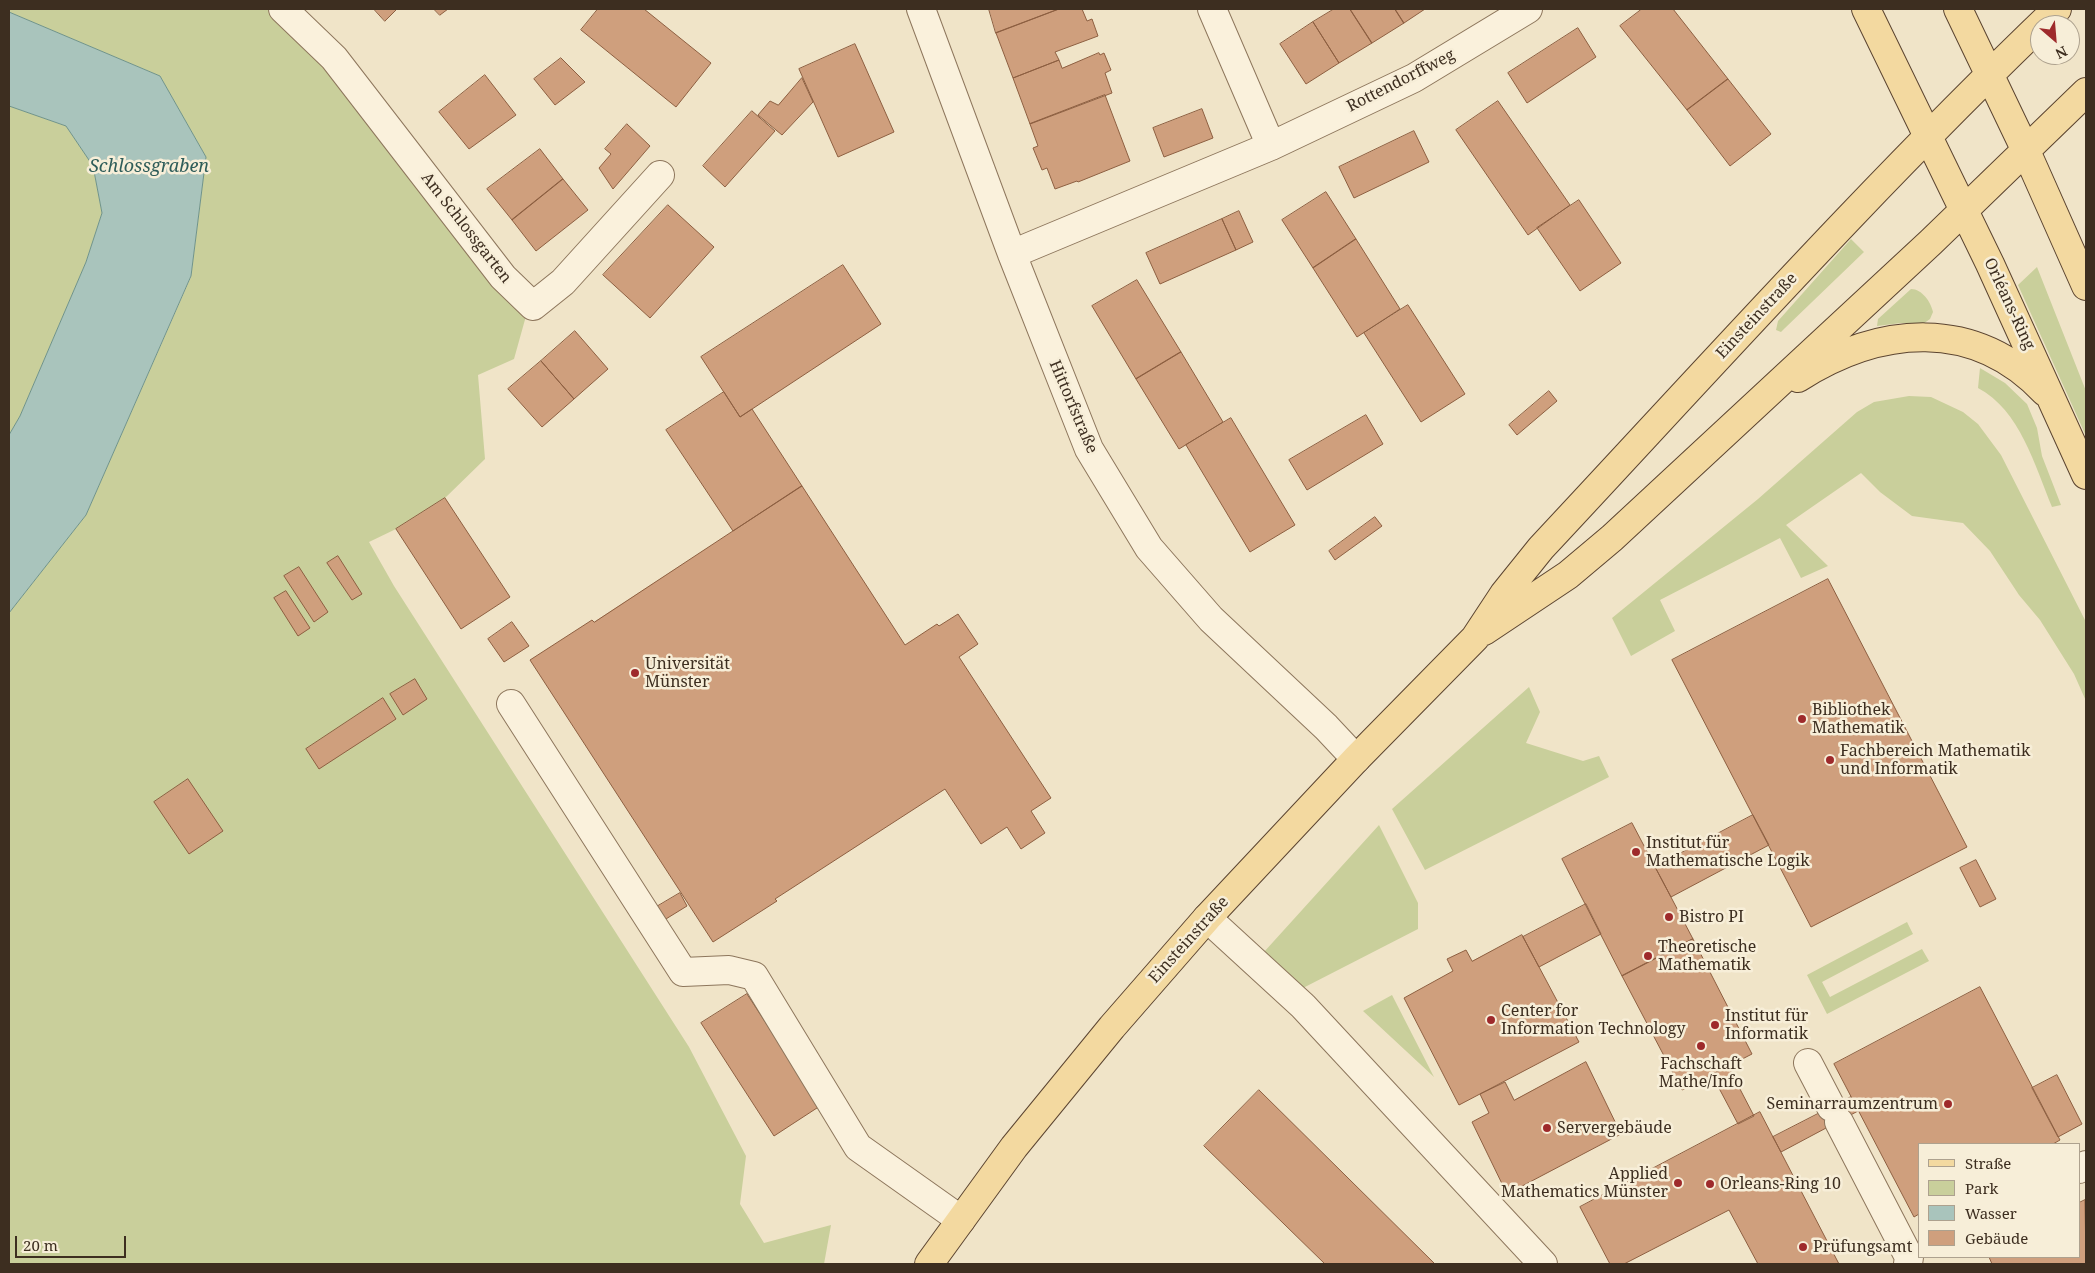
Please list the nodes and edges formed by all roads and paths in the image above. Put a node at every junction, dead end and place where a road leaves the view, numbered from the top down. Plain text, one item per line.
1 (283, 9) edge
2 (921, 9) edge
3 (1212, 9) edge
4 (1528, 9) edge
5 (1866, 9) edge
6 (1958, 9) edge
7 (2057, 9) edge
8 (1990, 74) junction
9 (2086, 92) edge
10 (1929, 134) junction
11 (1270, 146) junction
12 (2026, 151) junction
13 (660, 175) dead end
14 (1965, 209) junction
15 (1012, 254) junction
16 (2086, 286) edge
17 (2055, 402) junction
18 (1753, 407) junction
19 (2086, 475) edge
20 (1475, 638) junction
21 (511, 704) dead end
22 (1356, 759) junction
23 (1207, 918) junction
24 (1808, 1063) dead end
25 (961, 1220) junction
26 (1912, 1258) edge
27 (929, 1264) edge
28 (1543, 1264) edge

1 - 13 street, Am Schlossgarten
2 - 15 street, Hittorfstraße
3 - 11 street
4 - 11 street, Rottendorffweg
5 - 10 main road, Orléans-Ring
6 - 8 main road
7 - 8 main road, Einsteinstraße
8 - 10 main road, Einsteinstraße
8 - 12 main road
9 - 12 main road, Einsteinstraße
10 - 14 main road, Orléans-Ring
10 - 20 main road, Einsteinstraße
11 - 15 street, Rottendorffweg
12 - 14 main road, Einsteinstraße
12 - 16 main road
14 - 17 main road, Orléans-Ring
14 - 18 main road, Einsteinstraße
15 - 22 street, Hittorfstraße
17 - 18 main road
17 - 19 main road, Orléans-Ring
18 - 20 main road, Einsteinstraße
20 - 22 main road, Einsteinstraße
21 - 25 street
22 - 23 main road, Einsteinstraße
23 - 25 main road, Einsteinstraße
23 - 28 street
24 - 26 street
25 - 27 main road, Einsteinstraße

